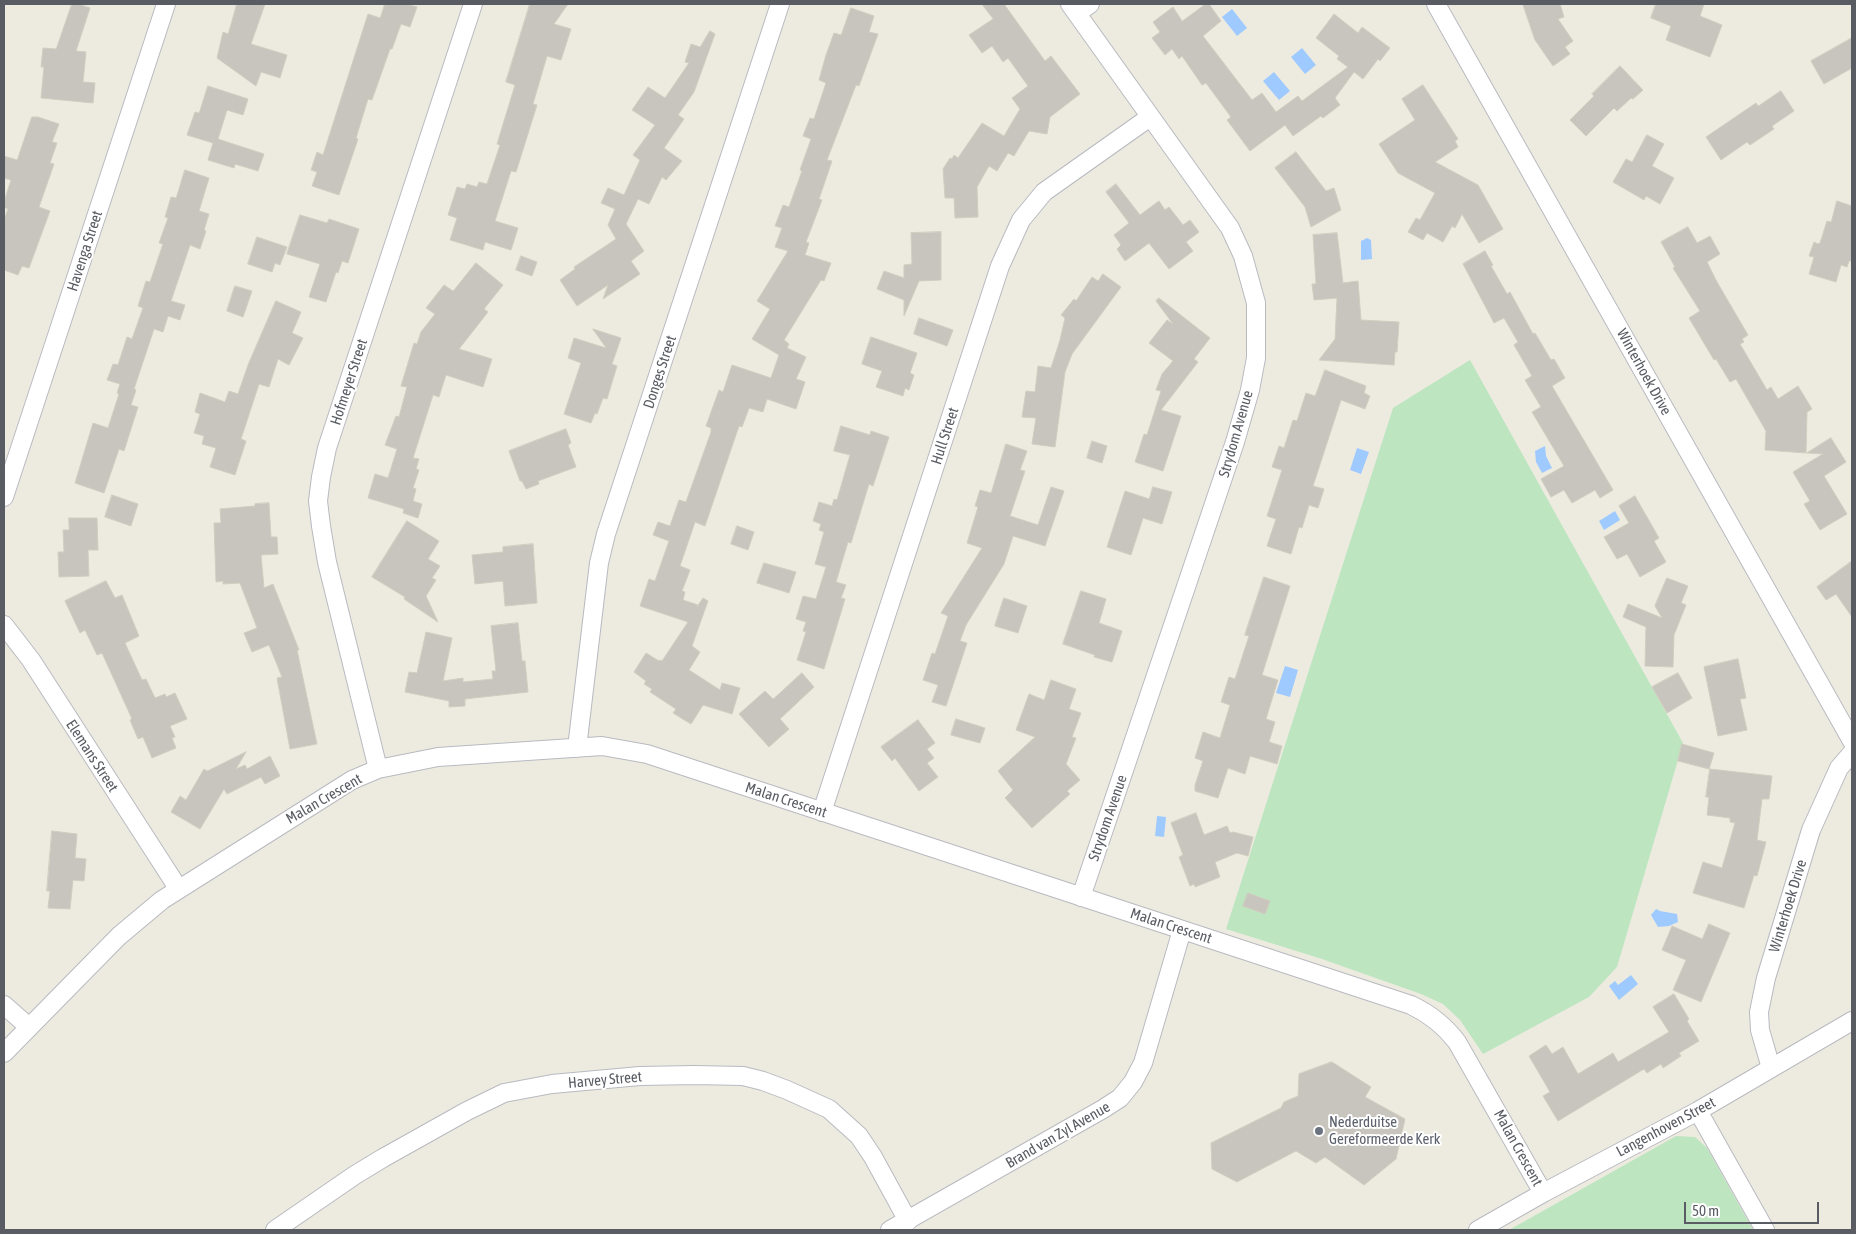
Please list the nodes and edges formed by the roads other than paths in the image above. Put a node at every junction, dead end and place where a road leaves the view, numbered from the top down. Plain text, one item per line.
1 (166, 4) edge
2 (473, 4) edge
3 (780, 4) edge
4 (1436, 4) edge
5 (1079, 7) edge
6 (1150, 117) junction
7 (4, 498) edge
8 (4, 625) edge
9 (1852, 741) edge
10 (577, 748) junction
11 (1852, 753) edge
12 (378, 769) junction
13 (822, 812) junction
14 (178, 888) junction
15 (1081, 897) junction
16 (1182, 930) junction
17 (4, 1005) edge
18 (1852, 1021) edge
19 (30, 1027) junction
20 (4, 1053) edge
21 (1771, 1068) junction
22 (1698, 1111) junction
23 (1543, 1193) junction
24 (908, 1220) junction
25 (275, 1230) edge
26 (890, 1230) edge
27 (1478, 1230) edge
28 (1765, 1230) edge

1 - 7 street, Havenga Street
2 - 12 street, Hofmeyer Street
3 - 10 street, Donges Street
4 - 9 street, Winterhoek Drive
5 - 6 street, Strydom Avenue
6 - 13 street, Hull Street
6 - 15 street, Strydom Avenue
8 - 14 street, Elemans Street
10 - 12 street, Malan Crescent
10 - 13 street, Malan Crescent
11 - 21 street, Winterhoek Drive
12 - 14 street, Malan Crescent
13 - 15 street, Malan Crescent
14 - 19 street, Malan Crescent
15 - 16 street, Malan Crescent
16 - 23 street, Malan Crescent
16 - 24 street, Brand van Zyl Avenue
17 - 19 street
18 - 21 street, Langenhoven Street
19 - 20 street, Malan Crescent
21 - 22 street, Langenhoven Street
22 - 23 street, Langenhoven Street
22 - 28 street
23 - 27 street, Langenhoven Street
24 - 25 street, Harvey Street
24 - 26 street, Brand van Zyl Avenue

